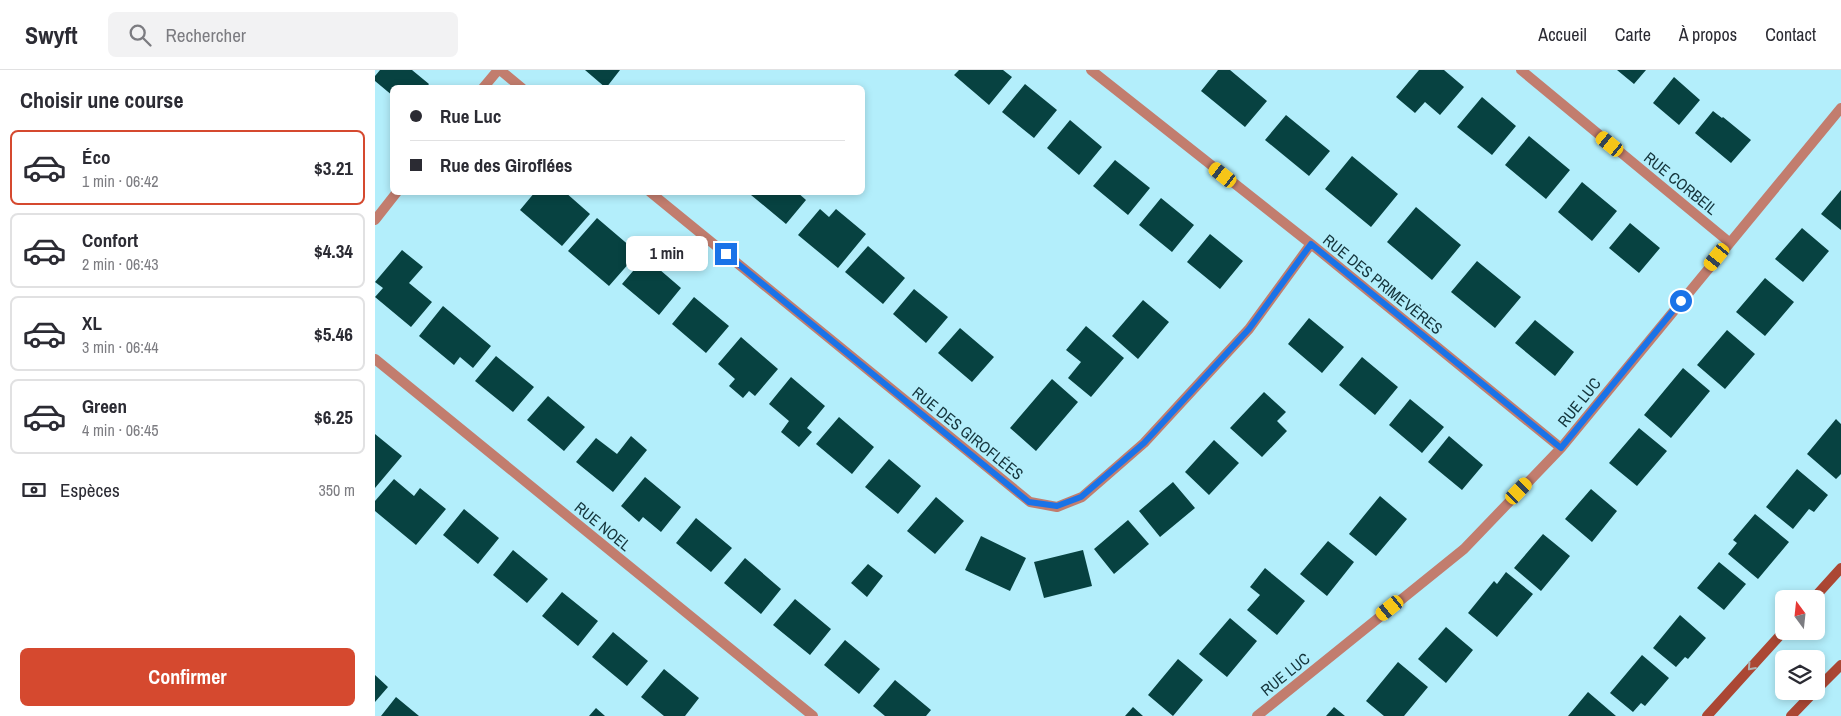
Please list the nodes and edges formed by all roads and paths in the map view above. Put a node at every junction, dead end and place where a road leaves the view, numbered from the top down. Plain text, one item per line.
1 (499, 70) edge
2 (1091, 70) edge
3 (1521, 70) edge
4 (486, 85) edge
5 (518, 85) edge
6 (1841, 108) edge
7 (395, 195) edge
8 (654, 195) edge
9 (375, 220) edge
10 (1729, 242) junction
11 (1311, 244) junction
12 (375, 359) edge
13 (1561, 448) junction
14 (1841, 568) edge
15 (1821, 590) edge
16 (1776, 640) edge
17 (1841, 665) edge
18 (1825, 682) edge
19 (1807, 700) edge
20 (813, 716) edge
21 (1257, 716) edge
22 (1707, 716) edge
23 (1791, 716) edge

1 - 4 street
1 - 5 street
2 - 11 street, RUE DES PRIMEVÈRES
3 - 10 street, RUE CORBEIL
6 - 10 street, RUE LUC
7 - 9 street
8 - 11 street, RUE DES GIROFLÉES
10 - 13 street, RUE LUC
11 - 13 street, RUE DES PRIMEVÈRES
12 - 20 street, RUE NOEL
13 - 21 street, RUE LUC
14 - 15 street
16 -> 22 street
17 - 18 street
19 - 23 street

